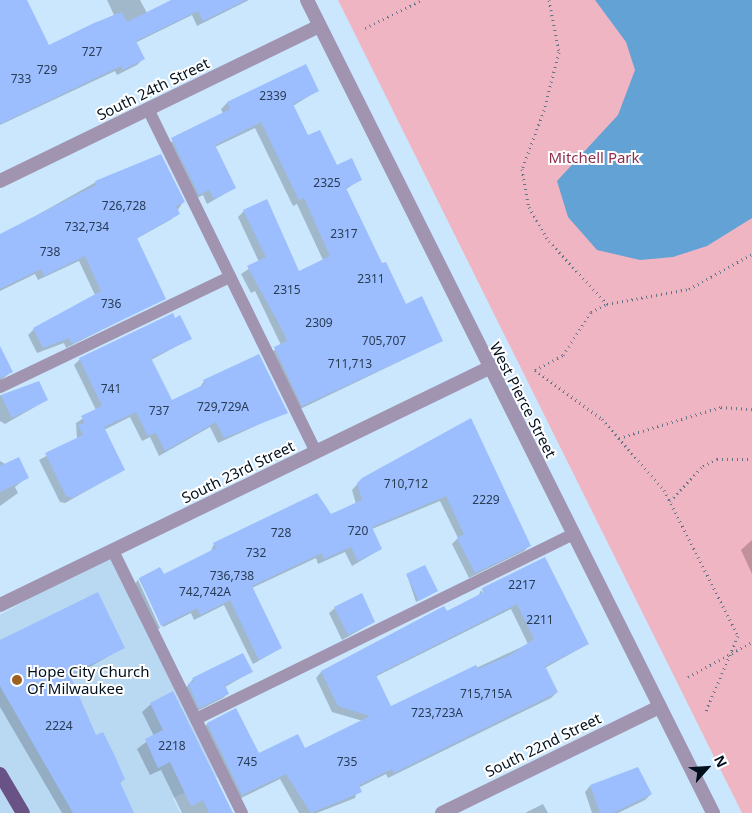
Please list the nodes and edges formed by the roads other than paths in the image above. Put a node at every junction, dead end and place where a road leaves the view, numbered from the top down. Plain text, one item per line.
1 (307, 0) edge
2 (320, 26) junction
3 (148, 109) junction
4 (0, 181) edge
5 (230, 277) junction
6 (489, 368) junction
7 (0, 387) edge
8 (316, 452) junction
9 (572, 534) junction
10 (113, 551) junction
11 (0, 605) edge
12 (659, 707) junction
13 (196, 719) junction
14 (0, 774) edge
15 (23, 813) edge
16 (242, 813) edge
17 (442, 813) edge
18 (713, 813) edge

1 - 2 street, West Pierce Street
2 - 3 street, South 24th Street
2 - 6 street, West Pierce Street
3 - 4 street, South 24th Street
3 - 5 lane
5 - 7 lane
5 - 8 lane
6 - 8 street, South 23rd Street
6 - 9 street, West Pierce Street
8 - 10 street, South 23rd Street
9 - 12 street, West Pierce Street
9 - 13 lane
10 - 11 street, South 23rd Street
10 - 13 lane
12 - 17 street, South 22nd Street
12 - 18 street, West Pierce Street
13 - 16 lane
14 - 15 main road

